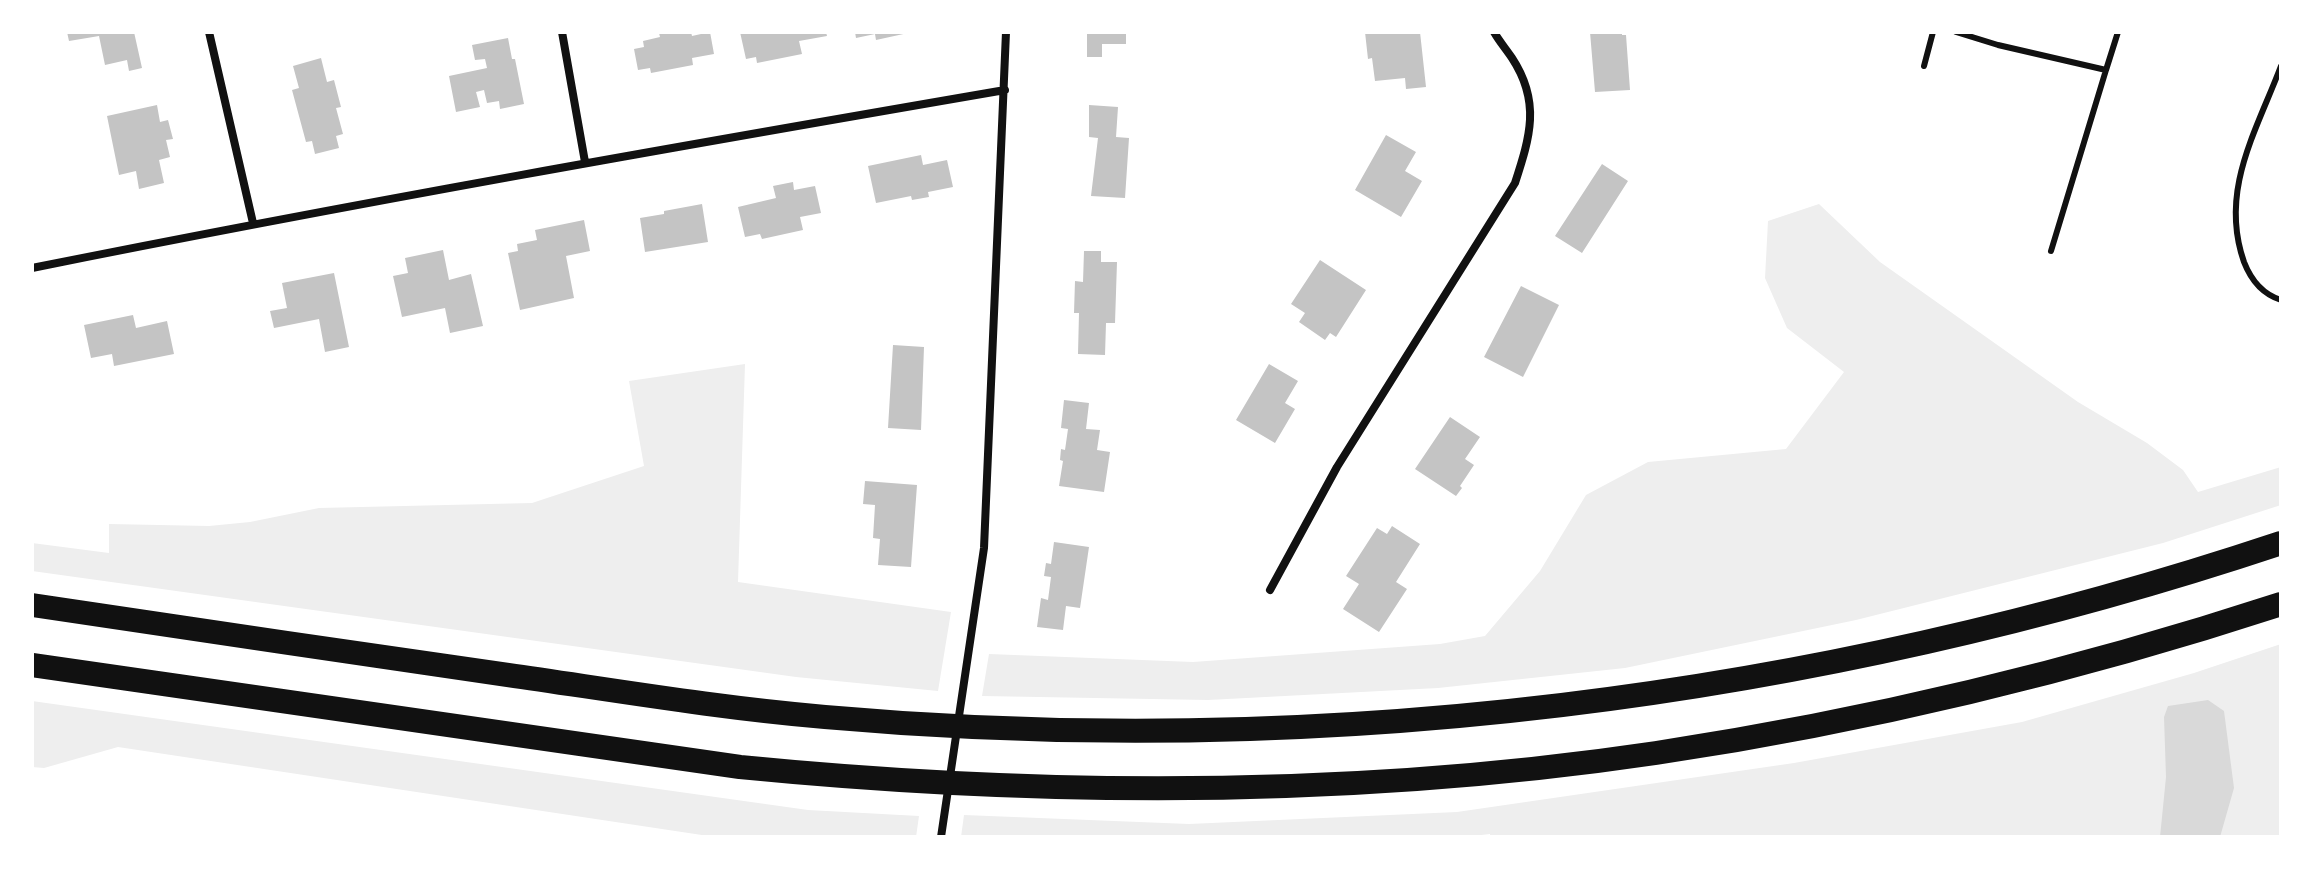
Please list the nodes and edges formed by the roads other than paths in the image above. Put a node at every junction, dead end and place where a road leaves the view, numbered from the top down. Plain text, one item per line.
1 (209, 32) edge
2 (562, 32) edge
3 (1006, 32) edge
4 (1494, 32) edge
5 (1933, 32) edge
6 (1956, 32) edge
7 (2118, 32) edge
8 (1924, 66) dead end
9 (2281, 66) edge
10 (2106, 70) junction
11 (1005, 90) junction
12 (585, 162) junction
13 (253, 223) junction
14 (2051, 251) dead end
15 (32, 268) edge
16 (2281, 300) edge
17 (2281, 543) edge
18 (1270, 590) dead end
19 (32, 605) edge
20 (2281, 607) edge
21 (32, 665) edge
22 (941, 837) edge

1 - 13 street
2 - 12 street
3 - 11 street
4 - 18 street
5 - 8 lane
6 - 10 lane
7 - 10 lane
9 - 16 lane
10 - 14 lane
11 - 12 street
11 - 22 street
12 - 13 street
13 - 15 street
17 - 19 highway
20 - 21 highway

